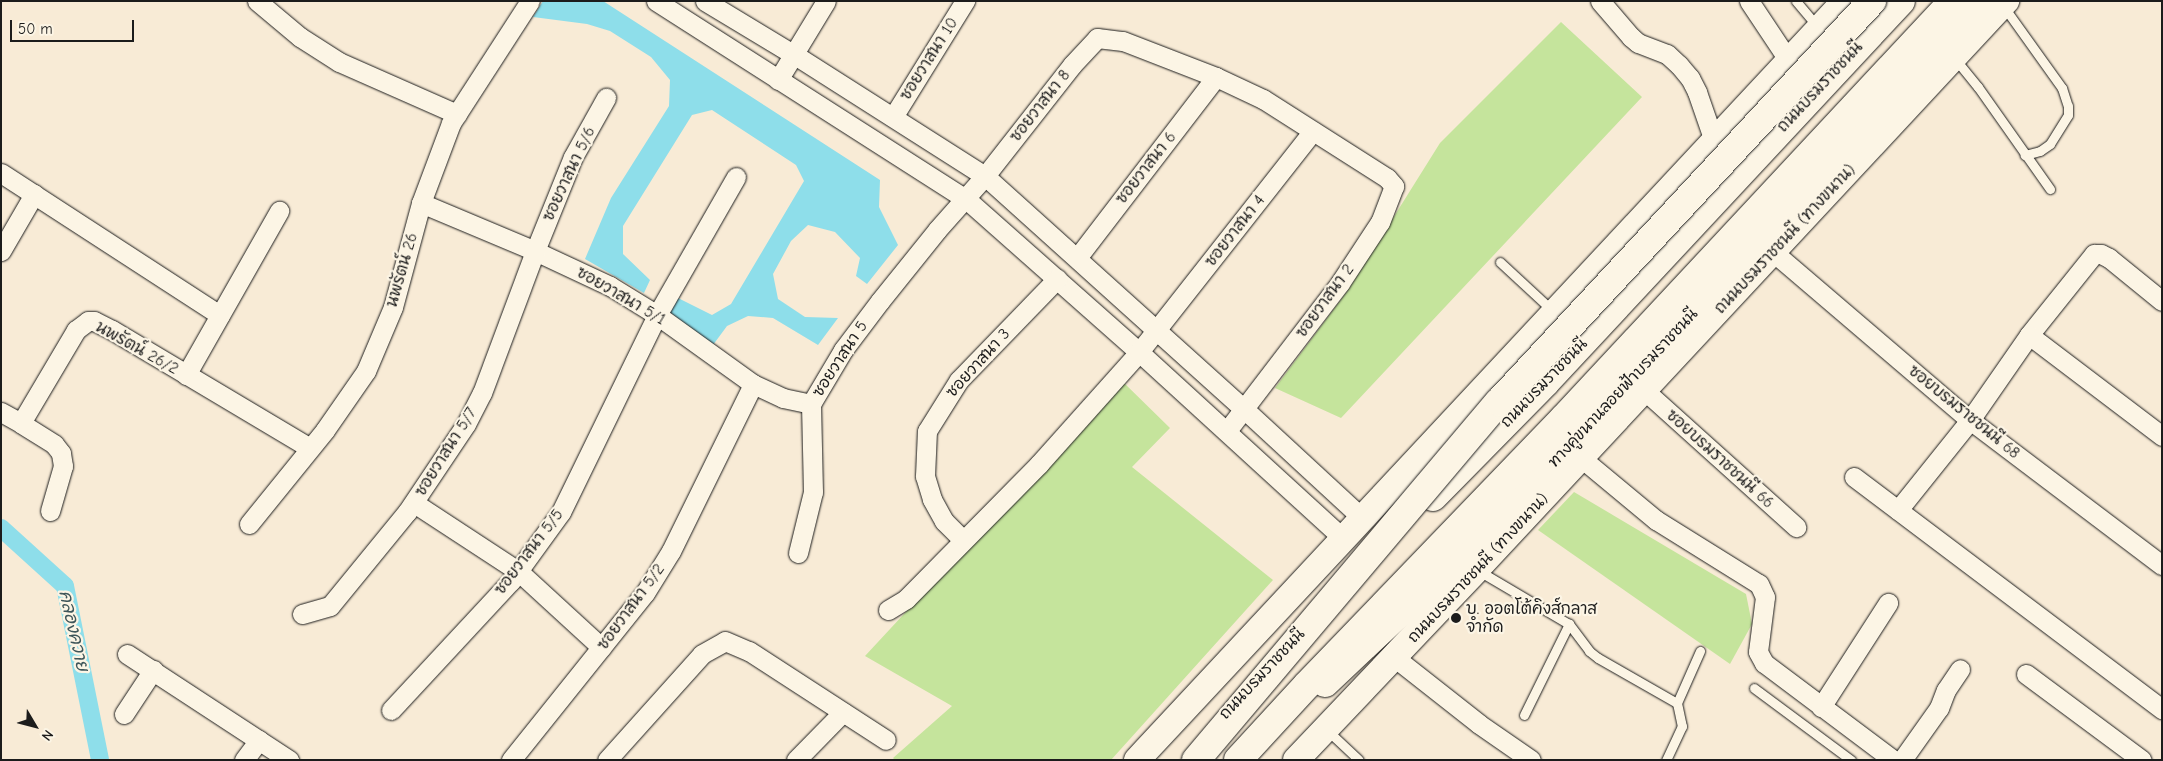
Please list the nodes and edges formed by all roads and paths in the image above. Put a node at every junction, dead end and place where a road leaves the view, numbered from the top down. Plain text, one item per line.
1 (257, 1) edge
2 (530, 1) edge
3 (656, 1) edge
4 (705, 1) edge
5 (826, 1) edge
6 (966, 1) edge
7 (1600, 1) edge
8 (1749, 1) edge
9 (1796, 1) edge
10 (1845, 1) edge
11 (1872, 1) edge
12 (1901, 1) edge
13 (1953, 1) edge
14 (1998, 3) edge
15 (1820, 28) junction
16 (794, 54) junction
17 (1953, 57) junction
18 (1789, 61) junction
19 (1216, 77) junction
20 (778, 80) junction
21 (606, 98) dead end
22 (457, 114) junction
23 (893, 117) junction
24 (1313, 131) junction
25 (1714, 141) junction
26 (2025, 155) junction
27 (1, 173) edge
28 (985, 176) junction
29 (736, 177) dead end
30 (2050, 189) dead end
31 (34, 194) junction
32 (966, 198) junction
33 (421, 203) junction
34 (280, 211) dead end
35 (1, 251) edge
36 (535, 251) junction
37 (1773, 252) junction
38 (1077, 258) junction
39 (1500, 262) dead end
40 (1057, 279) junction
41 (2162, 301) edge
42 (1555, 312) junction
43 (220, 315) junction
44 (657, 315) junction
45 (1156, 330) junction
46 (2029, 335) junction
47 (1139, 352) junction
48 (186, 375) junction
49 (753, 384) junction
50 (1644, 390) junction
51 (811, 404) junction
52 (1244, 409) junction
53 (1, 412) edge
54 (1970, 420) junction
55 (21, 423) junction
56 (1227, 431) junction
57 (2162, 436) edge
58 (310, 448) junction
59 (1580, 457) junction
60 (1854, 476) dead end
61 (414, 503) junction
62 (1898, 510) junction
63 (50, 511) dead end
64 (1363, 519) junction
65 (249, 524) dead end
66 (1796, 527) dead end
67 (1344, 539) junction
68 (963, 540) junction
69 (798, 553) dead end
70 (2162, 565) edge
71 (1476, 570) junction
72 (518, 571) junction
73 (1888, 603) dead end
74 (888, 610) dead end
75 (302, 614) dead end
76 (1569, 624) junction
77 (601, 647) junction
78 (1700, 651) dead end
79 (127, 654) dead end
80 (1394, 657) junction
81 (1960, 669) dead end
82 (153, 670) junction
83 (2026, 674) dead end
84 (1754, 688) dead end
85 (1677, 703) junction
86 (2161, 706) edge
87 (1821, 707) junction
88 (391, 710) dead end
89 (843, 712) junction
90 (124, 714) dead end
91 (1524, 715) dead end
92 (1326, 729) junction
93 (259, 740) junction
94 (886, 740) dead end
95 (244, 760) edge
96 (289, 760) edge
97 (511, 760) edge
98 (607, 760) edge
99 (796, 760) edge
100 (1137, 760) edge
101 (1181, 760) edge
102 (1196, 760) edge
103 (1238, 760) edge
104 (1245, 760) edge
105 (1296, 760) edge
106 (1359, 760) edge
107 (1530, 760) edge
108 (1666, 760) edge
109 (1851, 760) edge
110 (1893, 760) edge
111 (1902, 760) edge
112 (2142, 760) edge

1 - 22 street
2 - 22 street, นพรัตน์ 26
3 - 20 street
4 - 16 street
5 - 16 street
6 - 23 street, ซอยวาสนา 10
7 - 25 street
8 - 18 street
9 - 15 lane
10 - 15 main road
11 - 102 main road, bridge
12 - 101 main road, ถนนบรมราชชนนี
13 - 103 main road
14 - 17 main road, ถนนบรมราชชนนี (ทางขนาน)
14 - 26 lane
14 - 104 main road, ทางคู่ขนานลอยฟ้าบรมราชชนนี
15 - 18 main road
16 - 20 street
16 - 23 street
17 - 26 lane
17 - 37 main road, ถนนบรมราชชนนี (ทางขนาน)
18 - 25 main road
19 - 24 street
19 - 28 street, ซอยวาสนา 8
19 - 38 street, ซอยวาสนา 6
20 - 32 street
21 - 36 street, ซอยวาสนา 5/6
22 - 33 street, นพรัตน์ 26
23 - 28 street
24 - 45 street, ซอยวาสนา 4
24 - 52 street, ซอยวาสนา 2
25 - 42 main road
26 - 30 lane
27 - 31 street
28 - 32 street, ซอยวาสนา 8
28 - 38 street
29 - 44 street, ซอยวาสนา 5/5
31 - 35 street
31 - 43 street
32 - 40 street
32 - 51 street, ซอยวาสนา 5
33 - 36 street, ซอยวาสนา 5/1
33 - 58 street, นพรัตน์ 26
34 - 43 street
36 - 44 street, ซอยวาสนา 5/1
36 - 61 street, ซอยวาสนา 5/7
37 - 50 main road, ถนนบรมราชชนนี (ทางขนาน)
37 - 54 street, ซอยบรมราชชนนี 68
38 - 45 street
39 - 42 lane
40 - 47 street
40 - 68 street, ซอยวาสนา 3
41 - 46 street
42 - 64 main road
43 - 48 street
44 - 49 street, ซอยวาสนา 5/1
44 - 72 street, ซอยวาสนา 5/5
45 - 47 street, ซอยวาสนา 4
45 - 52 street
46 - 54 street
46 - 57 street
47 - 56 street
47 - 68 street, ซอยวาสนา 4
48 - 55 street, นพรัตน์ 26/2
48 - 58 street, นพรัตน์ 26/2
49 - 51 street, ซอยวาสนา 5/1
49 - 77 street, ซอยวาสนา 5/2
50 - 59 main road, ถนนบรมราชชนนี (ทางขนาน)
50 - 66 street, ซอยบรมราชชนนี 66
51 - 69 street, ซอยวาสนา 5
52 - 56 street, ซอยวาสนา 2
52 - 64 street
53 - 55 street
54 - 62 street
54 - 70 street, ซอยบรมราชชนนี 68
55 - 63 street
56 - 67 street
58 - 65 street, นพรัตน์ 26
59 - 71 main road, ถนนบรมราชชนนี (ทางขนาน)
59 - 87 street
60 - 62 street
61 - 72 street
61 - 75 street, ซอยวาสนา 5/7
62 - 86 street
64 - 67 main road
67 - 100 main road
68 - 74 street, ซอยวาสนา 4
71 - 76 lane
71 - 80 main road, ถนนบรมราชชนนี (ทางขนาน)
72 - 77 street
72 - 88 street, ซอยวาสนา 5/5
73 - 87 street
76 - 85 lane
76 - 91 lane
77 - 97 street, ซอยวาสนา 5/2
78 - 85 lane
79 - 82 street
80 - 92 main road, ถนนบรมราชชนนี (ทางขนาน)
80 - 107 street
81 - 111 street
82 - 90 street
82 - 93 street
83 - 112 street
84 - 109 lane
85 - 108 lane
87 - 110 street
89 - 94 street
89 - 98 street
89 - 99 street
92 - 105 main road, ถนนบรมราชชนนี (ทางขนาน)
92 - 106 lane
93 - 95 street
93 - 96 street

